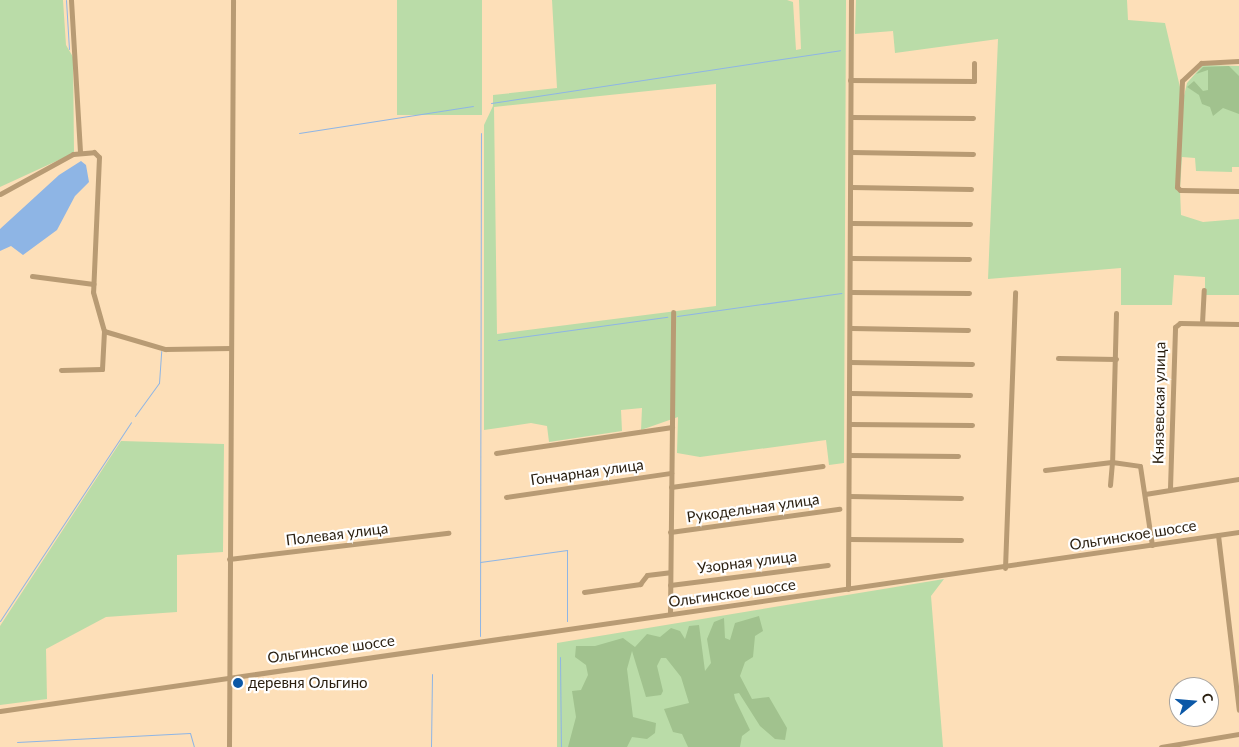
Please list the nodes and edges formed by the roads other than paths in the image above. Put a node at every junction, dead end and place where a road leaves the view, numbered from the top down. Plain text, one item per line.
1 (71, 0) edge
2 (233, 0) edge
3 (851, 0) edge
4 (1239, 61) edge
5 (974, 63) dead end
6 (850, 80) junction
7 (851, 117) junction
8 (972, 118) dead end
9 (80, 152) junction
10 (851, 152) junction
11 (973, 154) dead end
12 (851, 187) junction
13 (971, 189) dead end
14 (1239, 191) edge
15 (0, 194) edge
16 (852, 222) junction
17 (970, 224) dead end
18 (851, 258) junction
19 (969, 259) dead end
20 (32, 276) dead end
21 (93, 284) junction
22 (1204, 290) dead end
23 (851, 292) junction
24 (1015, 292) dead end
25 (969, 294) dead end
26 (673, 312) dead end
27 (1116, 313) dead end
28 (1202, 323) junction
29 (1239, 324) edge
30 (850, 328) junction
31 (104, 330) junction
32 (968, 330) dead end
33 (231, 348) junction
34 (1058, 358) dead end
35 (1116, 359) junction
36 (850, 362) junction
37 (972, 364) dead end
38 (61, 370) dead end
39 (850, 393) junction
40 (970, 395) dead end
41 (850, 424) junction
42 (972, 426) dead end
43 (672, 427) junction
44 (496, 453) dead end
45 (850, 455) junction
46 (958, 456) dead end
47 (1112, 462) junction
48 (823, 466) dead end
49 (1045, 470) dead end
50 (671, 473) junction
51 (1239, 479) edge
52 (1110, 485) dead end
53 (671, 487) junction
54 (1170, 488) junction
55 (1145, 494) junction
56 (849, 496) junction
57 (506, 497) dead end
58 (961, 498) dead end
59 (839, 509) dead end
60 (448, 532) dead end
61 (670, 532) junction
62 (1239, 532) edge
63 (1218, 535) junction
64 (849, 539) junction
65 (960, 540) dead end
66 (1152, 544) junction
67 (229, 559) junction
68 (828, 564) dead end
69 (1005, 568) junction
70 (670, 572) junction
71 (670, 585) junction
72 (848, 590) junction
73 (584, 592) dead end
74 (670, 614) junction
75 (229, 676) junction
76 (0, 710) edge
77 (1239, 710) edge
78 (1239, 734) edge
79 (229, 747) edge
80 (1161, 747) edge

1 - 9 street
2 - 33 street
3 - 6 street
4 - 14 street
5 - 6 street
6 - 7 street
7 - 8 street
7 - 10 street
9 - 15 street
9 - 21 street
10 - 11 street
10 - 12 street
12 - 13 street
12 - 16 street
16 - 17 street
16 - 18 street
18 - 19 street
18 - 23 street
20 - 21 street
21 - 31 street
22 - 28 street
23 - 25 street
23 - 30 street
24 - 69 street
26 - 43 street
27 - 35 street
28 - 29 street
28 - 54 street, Князевская улица
30 - 32 street
30 - 36 street
31 - 33 street
31 - 38 street
33 - 67 street
34 - 35 street
35 - 47 street
36 - 37 street
36 - 39 street
39 - 40 street
39 - 41 street
41 - 42 street
41 - 45 street
43 - 44 street
43 - 50 street
45 - 46 street
45 - 56 street
47 - 49 street
47 - 52 street
47 - 55 street
48 - 53 street
50 - 53 street
50 - 57 street, Гончарная улица
51 - 54 street
53 - 61 street
54 - 55 street
55 - 66 street
56 - 58 street
56 - 64 street
59 - 61 street, Рукодельная улица
60 - 67 street, Полевая улица
61 - 70 street
62 - 63 street, Ольгинское шоссе
63 - 66 street, Ольгинское шоссе
63 - 77 street
64 - 65 street
64 - 72 street
66 - 69 street, Ольгинское шоссе
67 - 75 street
68 - 71 street, Узорная улица
69 - 72 street, Ольгинское шоссе
70 - 71 street
70 - 73 street
71 - 74 street
72 - 74 street, Ольгинское шоссе
74 - 75 street, Ольгинское шоссе
75 - 76 street, Ольгинское шоссе
75 - 79 street
78 - 80 street

